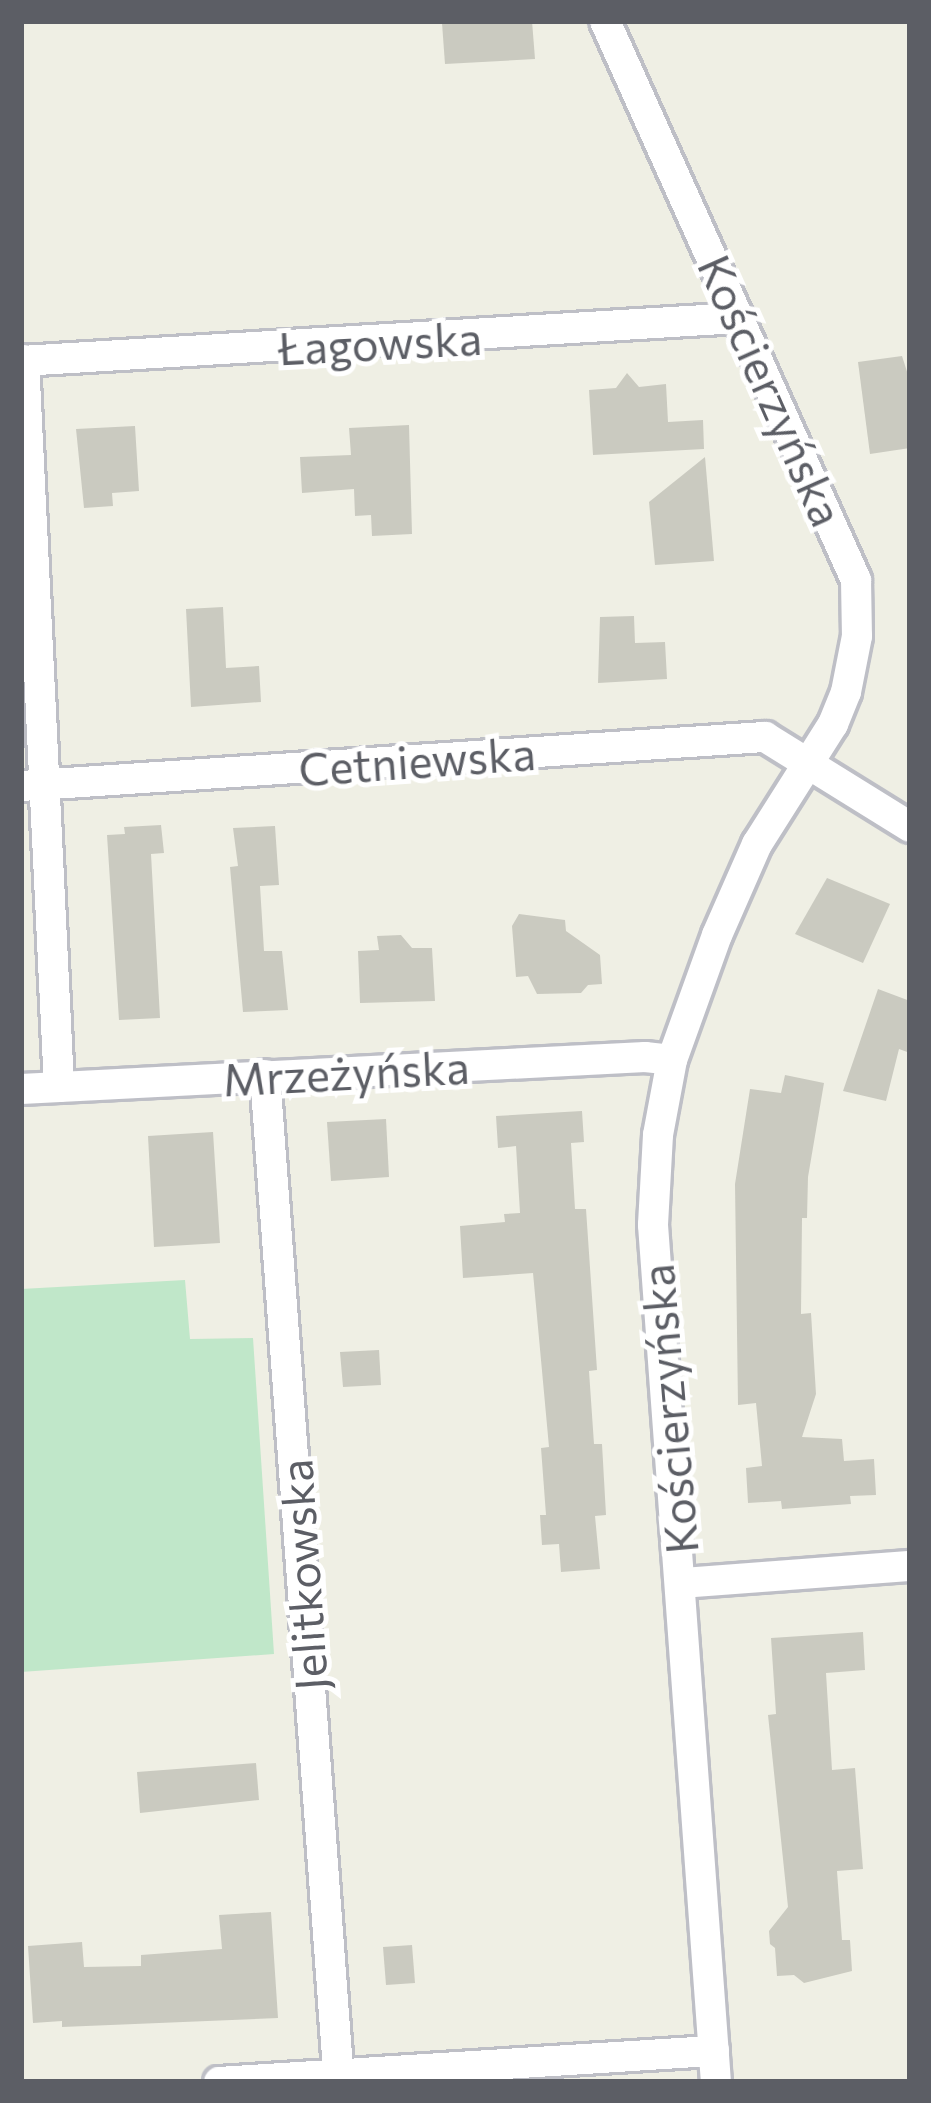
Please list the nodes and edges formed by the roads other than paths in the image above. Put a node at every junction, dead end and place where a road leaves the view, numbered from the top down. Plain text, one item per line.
1 (605, 21) edge
2 (739, 318) junction
3 (22, 360) edge
4 (804, 765) junction
5 (34, 785) edge
6 (910, 827) edge
7 (672, 1060) junction
8 (265, 1076) junction
9 (59, 1087) junction
10 (21, 1089) edge
11 (910, 1566) edge
12 (682, 1582) junction
13 (715, 2067) edge
14 (339, 2078) edge
15 (219, 2082) edge

1 - 2 street, Kościerzyńska
2 - 3 street, Łagowska
2 - 4 street, Kościerzyńska
3 - 5 street
4 - 5 street, Cetniewska
4 - 6 street
4 - 7 street, Kościerzyńska
5 - 9 street
7 - 8 street, Mrzeżyńska
7 - 12 street, Kościerzyńska
8 - 9 street, Mrzeżyńska
8 - 14 street, Jelitkowska
9 - 10 street, Mrzeżyńska
11 - 12 street
12 - 13 street, Kościerzyńska
13 - 14 street
14 - 15 street

